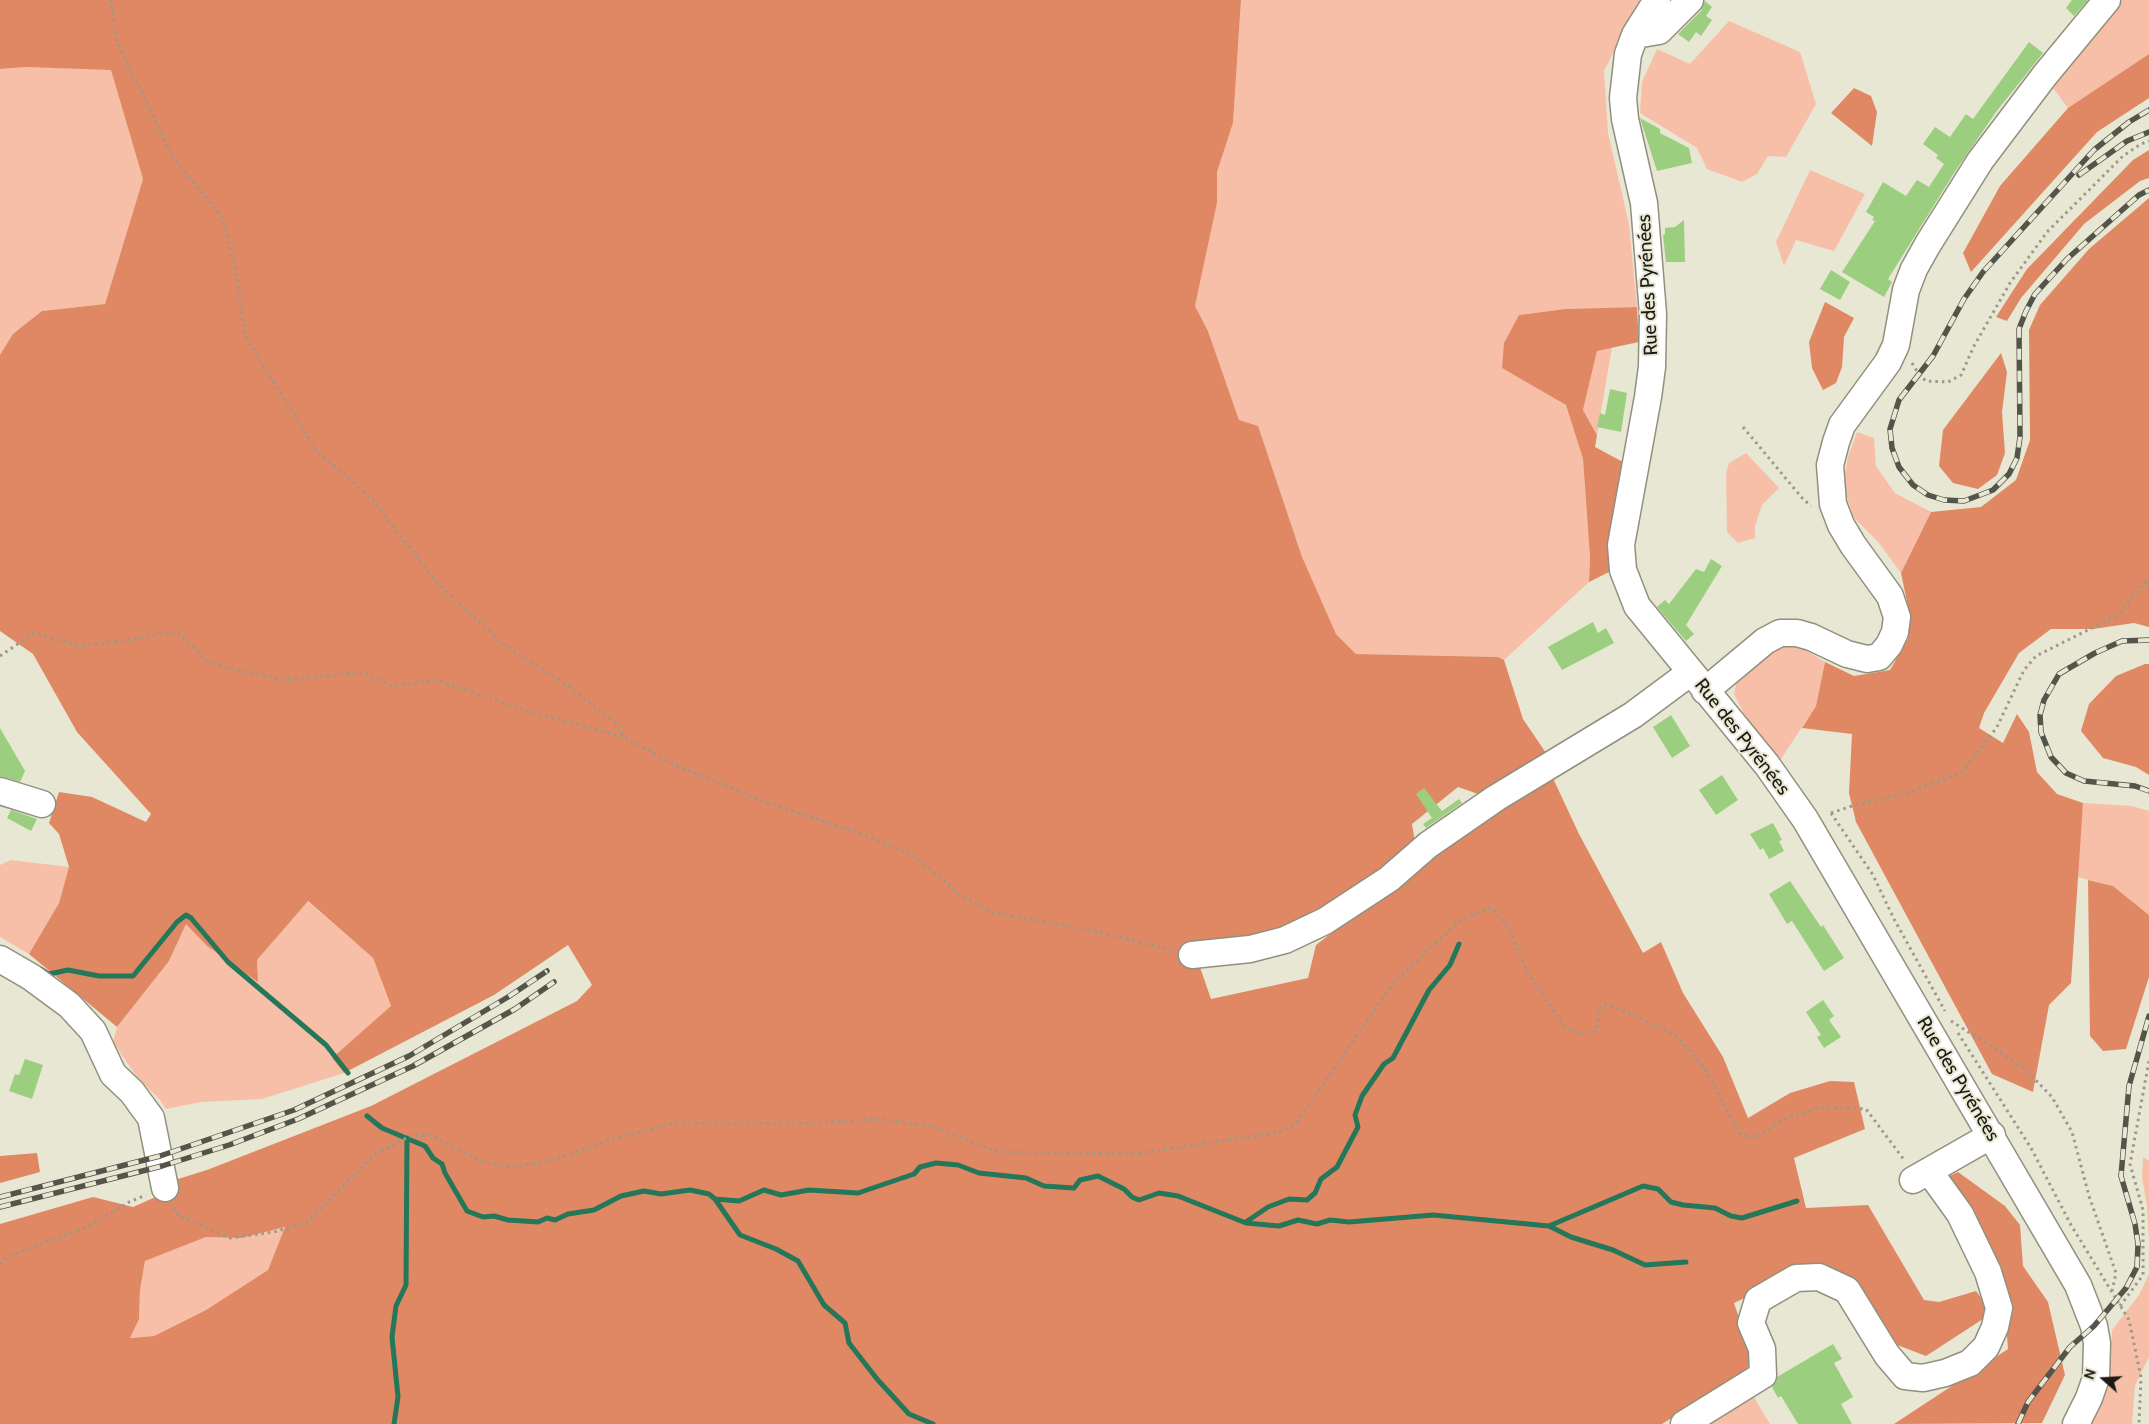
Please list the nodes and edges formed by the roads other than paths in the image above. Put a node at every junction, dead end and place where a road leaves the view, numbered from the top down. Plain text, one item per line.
1 (1657, 0) edge
2 (1690, 0) edge
3 (2107, 0) edge
4 (1635, 35) junction
5 (1698, 681) junction
6 (0, 791) edge
7 (42, 804) dead end
8 (1192, 955) road end
9 (0, 959) edge
10 (1992, 1135) junction
11 (165, 1188) road end
12 (1684, 1424) edge
13 (2076, 1424) edge

1 - 4 street, Rue des Pyrénées
2 - 4 street
3 - 5 street
4 - 5 street, Rue des Pyrénées
5 - 8 street
5 - 10 street, Rue des Pyrénées
6 - 7 street
9 - 11 street
10 - 12 street
10 - 13 street, Rue des Pyrénées

